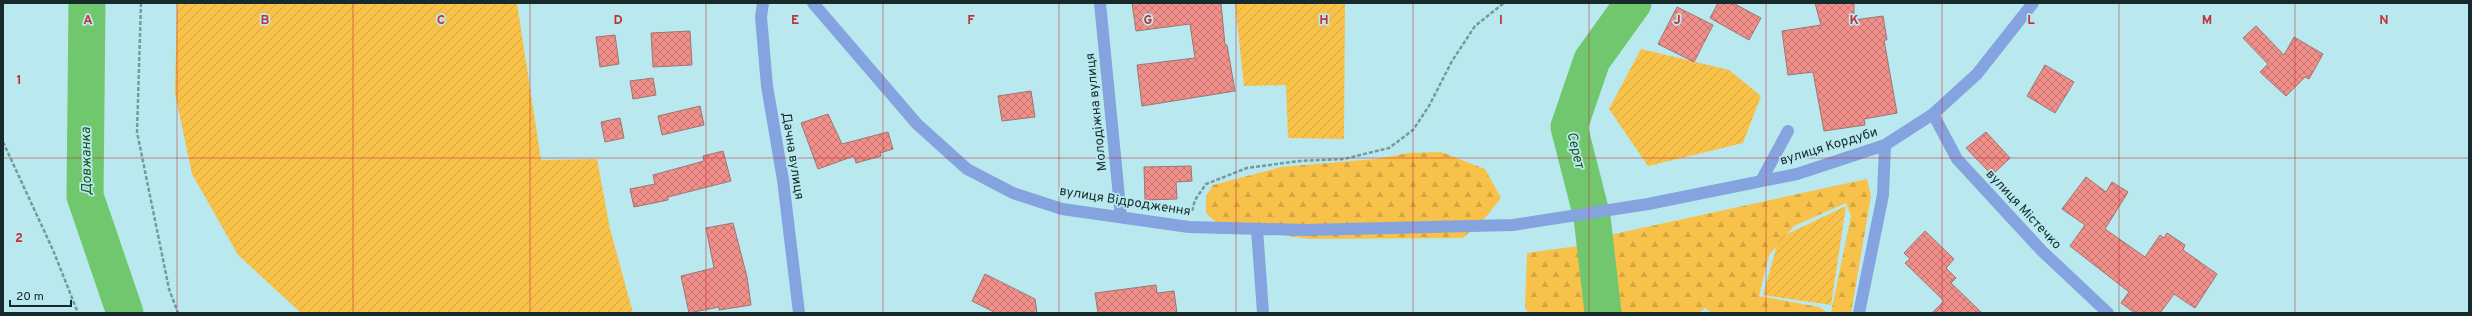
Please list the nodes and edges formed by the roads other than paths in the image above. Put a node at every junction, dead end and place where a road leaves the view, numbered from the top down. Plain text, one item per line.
1 (763, 3) edge
2 (813, 3) edge
3 (1100, 3) edge
4 (2033, 3) edge
5 (1933, 114) junction
6 (1788, 131) dead end
7 (1885, 145) junction
8 (1761, 181) junction
9 (1648, 204) joint
10 (1121, 218) junction
11 (1257, 229) junction
12 (799, 313) edge
13 (1263, 313) edge
14 (1859, 313) edge
15 (2108, 313) edge

1 - 12 street, Дачна вулиця
2 - 10 street, вулиця Відродження
3 - 10 street, Молодіжна вулиця
4 - 5 street, вулиця Кордуби
5 - 7 street, вулиця Кордуби
5 - 15 street, вулиця Містечко
6 - 8 street
7 - 8 street, вулиця Кордуби
7 - 14 street
8 - 9 street, вулиця Кордуби
9 - 11 street, вулиця Відродження
10 - 11 street, вулиця Відродження
11 - 13 street

